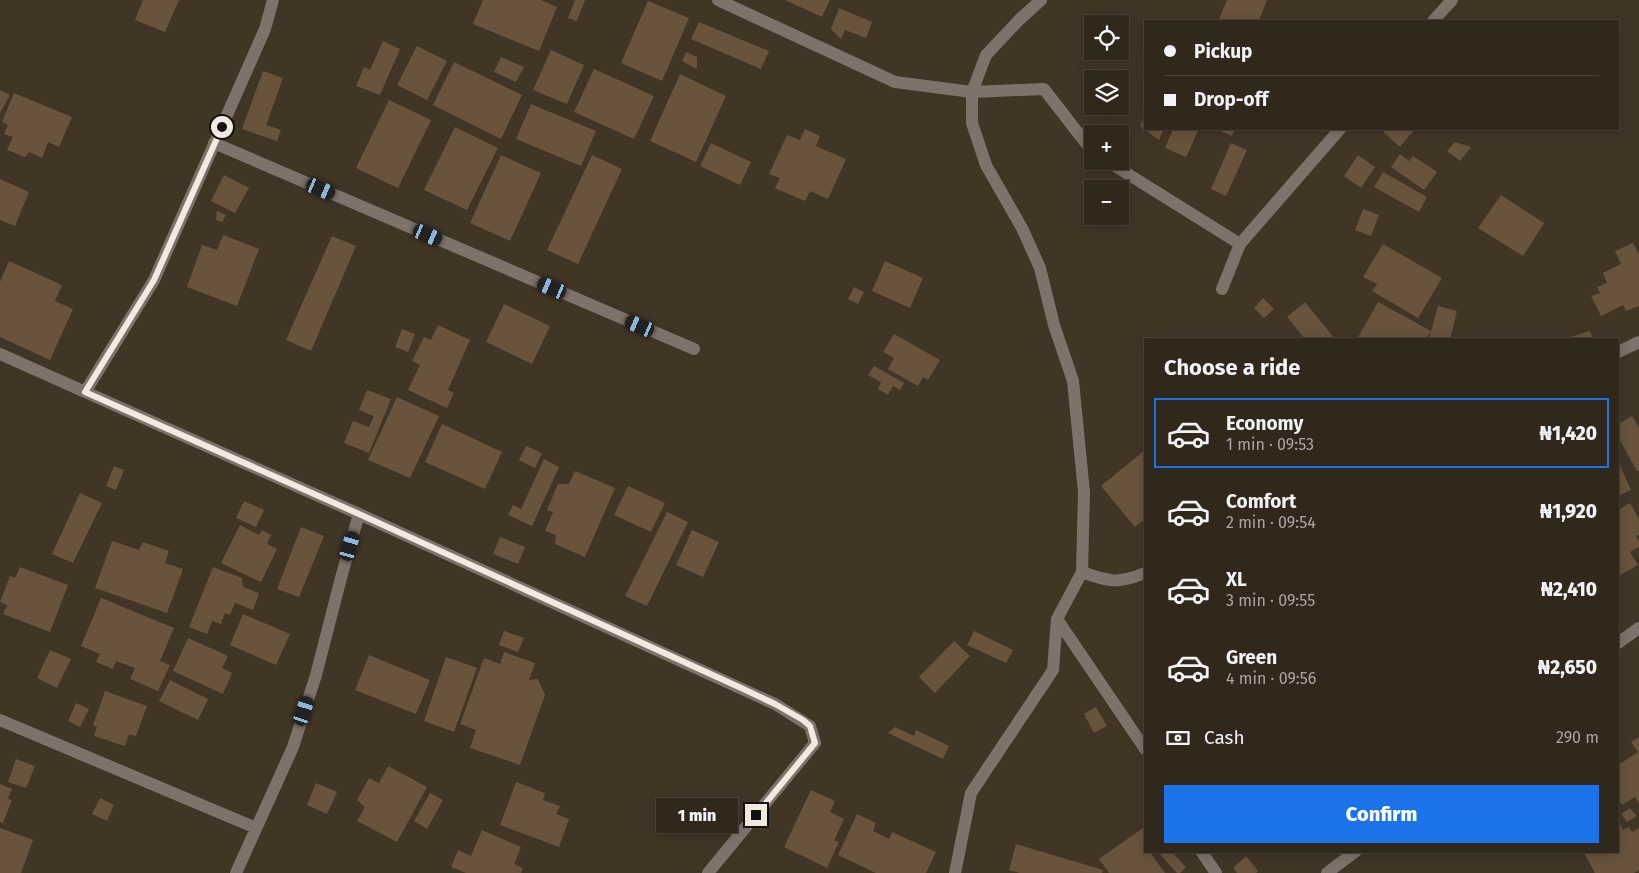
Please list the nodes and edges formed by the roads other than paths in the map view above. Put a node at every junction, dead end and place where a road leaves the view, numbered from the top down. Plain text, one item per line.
1 (273, 0) edge
2 (718, 0) edge
3 (1041, 0) edge
4 (1452, 0) edge
5 (1434, 20) edge
6 (972, 92) junction
7 (1339, 130) edge
8 (1084, 141) edge
9 (214, 143) junction
10 (1121, 170) edge
11 (1240, 244) junction
12 (1222, 289) dead end
13 (1639, 342) edge
14 (694, 349) dead end
15 (1619, 352) edge
16 (0, 354) edge
17 (85, 392) junction
18 (359, 514) junction
19 (1082, 572) junction
20 (1144, 573) edge
21 (1057, 619) junction
22 (1639, 628) edge
23 (1619, 642) edge
24 (0, 720) edge
25 (1144, 748) edge
26 (256, 828) junction
27 (1202, 853) edge
28 (1353, 853) edge
29 (236, 873) edge
30 (708, 873) edge
31 (955, 873) edge
32 (1216, 873) edge
33 (1327, 873) edge

1 - 9 street
2 - 6 street
3 - 6 street
4 - 5 street
6 - 8 street
6 - 19 street
7 - 11 street
9 - 14 street
9 - 17 street
10 - 11 street
11 - 12 street
13 - 15 street
16 - 17 street
17 - 18 street
18 - 26 street
18 - 30 street
19 - 20 street
19 - 21 street
21 - 25 street
21 - 31 street
22 - 23 street
24 - 26 street
26 - 29 street
27 - 32 street
28 - 33 street

